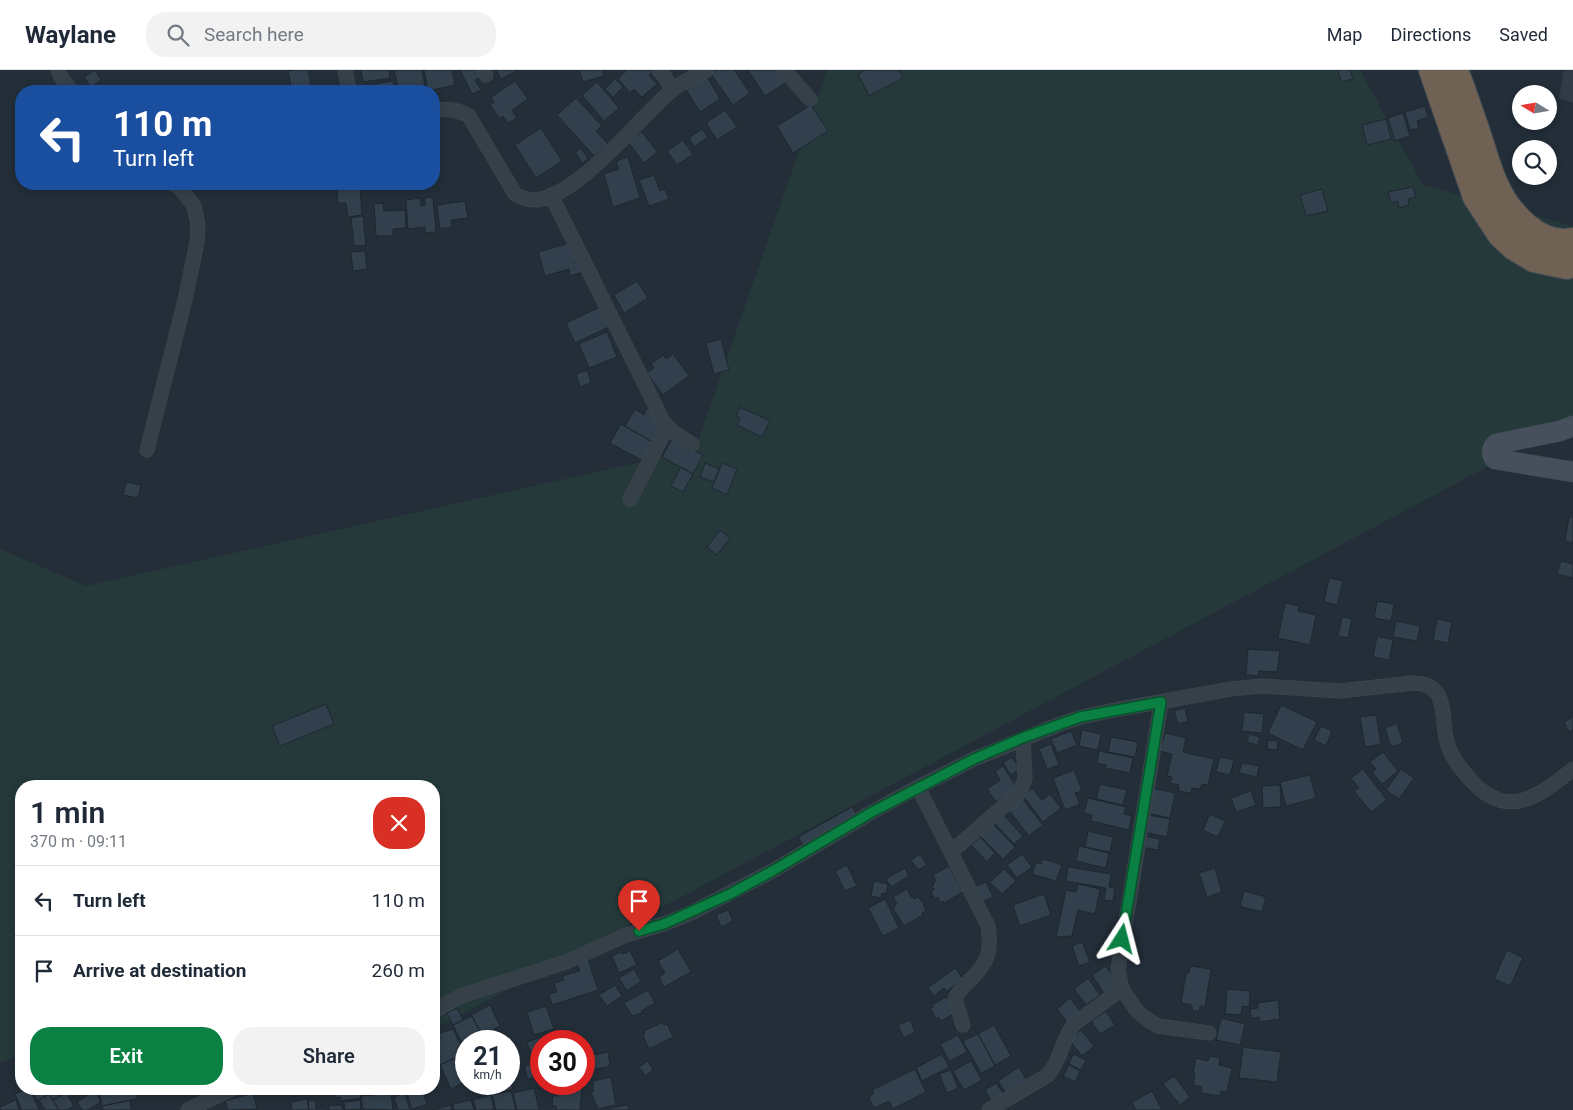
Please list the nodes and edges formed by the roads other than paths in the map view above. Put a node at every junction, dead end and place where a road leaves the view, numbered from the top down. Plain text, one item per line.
1 (58, 70) edge
2 (345, 70) edge
3 (659, 70) edge
4 (707, 70) edge
5 (784, 70) edge
6 (1432, 70) edge
7 (1455, 70) edge
8 (67, 85) edge
9 (349, 85) edge
10 (672, 89) junction
11 (810, 100) dead end
12 (440, 109) edge
13 (182, 190) edge
14 (551, 195) junction
15 (1573, 241) edge
16 (1573, 264) edge
17 (1573, 426) edge
18 (667, 427) junction
19 (692, 444) dead end
20 (147, 450) dead end
21 (1573, 472) edge
22 (630, 499) dead end
23 (1161, 702) junction
24 (1022, 738) junction
25 (1573, 769) edge
26 (918, 787) junction
27 (952, 852) junction
28 (1122, 989) junction
29 (440, 1008) edge
30 (963, 1025) dead end
31 (1208, 1033) dead end
32 (219, 1095) edge
33 (188, 1110) edge
34 (989, 1110) edge

1 - 8 street
2 - 9 street
3 - 10 street
4 - 10 street
5 - 11 street
6 - 16 highway
7 - 15 highway
10 - 14 street
12 - 14 street
13 - 20 street
14 - 18 street
17 - 21 street
18 - 19 street
18 - 22 street
23 - 24 street
23 - 25 street
23 - 28 street
24 - 26 street
24 - 27 street
26 - 27 street
26 - 29 street
27 - 30 street
28 - 31 street
28 - 34 street
32 - 33 street

